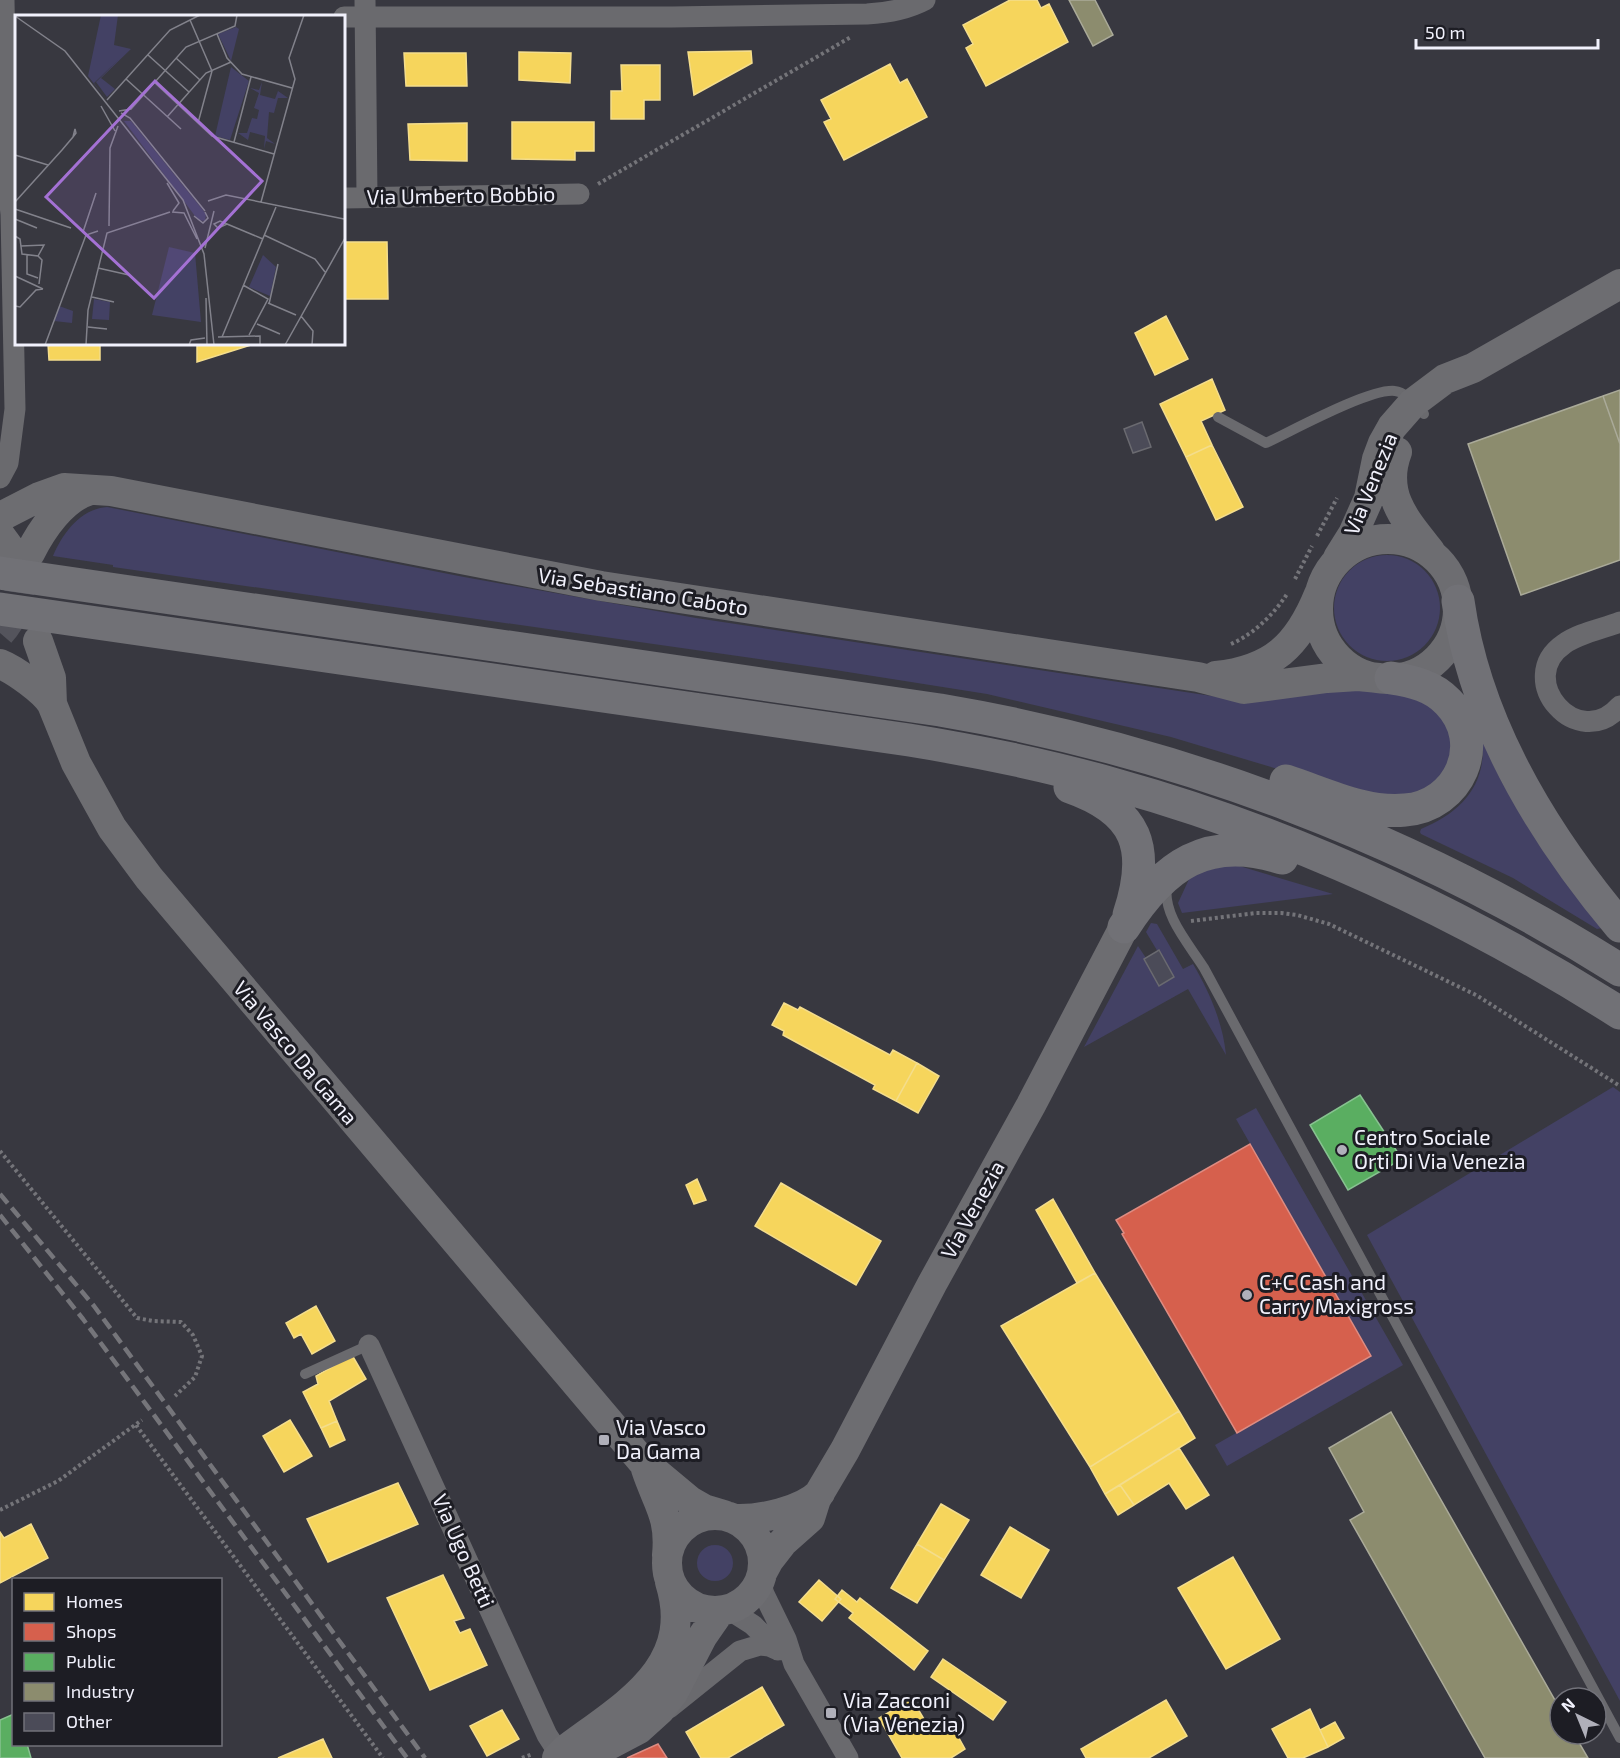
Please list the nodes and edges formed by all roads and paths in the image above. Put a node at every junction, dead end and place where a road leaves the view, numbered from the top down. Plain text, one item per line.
1 (4, 0) edge
2 (925, 0) edge
3 (366, 8) edge
4 (667, 9) edge
5 (867, 14) junction
6 (345, 18) edge
7 (10, 23) edge
8 (579, 194) joint
9 (367, 197) junction
10 (345, 198) edge
11 (9, 199) edge
12 (1620, 284) edge
13 (1419, 409) junction
14 (1218, 417) dead end
15 (0, 478) edge
16 (90, 490) junction
17 (1339, 495) dead end
18 (0, 517) edge
19 (10, 553) edge
20 (1438, 560) junction
21 (1326, 578) junction
22 (1458, 601) junction
23 (0, 609) edge
24 (1620, 622) edge
25 (38, 641) dead end
26 (1224, 647) dead end
27 (0, 664) edge
28 (1198, 677) junction
29 (1385, 678) junction
30 (52, 704) junction
31 (1620, 706) edge
32 (1026, 726) junction
33 (856, 732) junction
34 (1182, 865) junction
35 (1160, 911) dead end
36 (1136, 918) junction
37 (1174, 919) junction
38 (1620, 926) edge
39 (1532, 959) junction
40 (1620, 970) edge
41 (1620, 1013) edge
42 (1620, 1086) edge
43 (0, 1151) edge
44 (369, 1345) joint
45 (305, 1374) dead end
46 (175, 1396) dead end
47 (142, 1420) dead end
48 (136, 1425) junction
49 (642, 1461) junction
50 (820, 1493) junction
51 (0, 1510) edge
52 (730, 1517) junction
53 (668, 1571) junction
54 (762, 1573) junction
55 (724, 1610) junction
56 (673, 1641) junction
57 (778, 1650) junction
58 (794, 1664) junction
59 (639, 1729) junction
60 (1620, 1738) edge
61 (580, 1756) edge
62 (382, 1758) edge
63 (848, 1758) edge

1 - 7 street
2 - 5 street
3 - 4 street
3 - 6 street
3 - 9 street
4 - 5 street
5 - 8 path
7 - 11 street
8 - 9 street, Via Umberto Bobbio
9 - 10 street, Via Umberto Bobbio
11 - 15 street
12 - 13 street, Via Venezia
13 - 14 lane
13 - 20 street, Via Venezia
13 - 21 street, Via Venezia
16 - 18 street, Via Sebastiano Caboto
16 - 19 street
16 - 28 street, Via Sebastiano Caboto
17 - 26 path
19 - 32 highway
20 - 21 street, Via Venezia
20 - 22 street, Via Venezia
21 - 28 street, Via Sebastiano Caboto
21 - 29 street, Via Venezia
22 - 29 street, Via Venezia
22 - 38 highway
23 - 33 highway
24 - 31 street
25 - 30 street
27 - 30 street
28 - 29 street, Via Sebastiano Caboto
29 - 32 highway
30 - 49 street, Via Vasco Da Gama
32 - 40 highway
33 - 36 highway
33 - 39 highway
34 - 36 highway
34 - 37 lane
34 - 39 highway
35 - 37 lane
36 - 50 street, Via Venezia
37 - 42 path
37 - 60 lane
39 - 41 highway
43 - 46 path
44 - 45 lane
44 - 61 street, Via Ugo Betti
47 - 48 path
48 - 51 path
48 - 62 path
49 - 52 street, Via Vasco Da Gama
49 - 53 street, Via Vasco Da Gama
50 - 52 street
50 - 54 street, Via Venezia
52 - 53 street
52 - 54 street
53 - 55 street
53 - 56 street
54 - 55 street, Via Venezia
54 - 58 street
55 - 57 street
55 - 59 street, Via Venezia
56 - 61 street
56 - 61 street
57 - 58 street
57 - 59 street
58 - 63 street
59 - 61 street, Via Venezia

